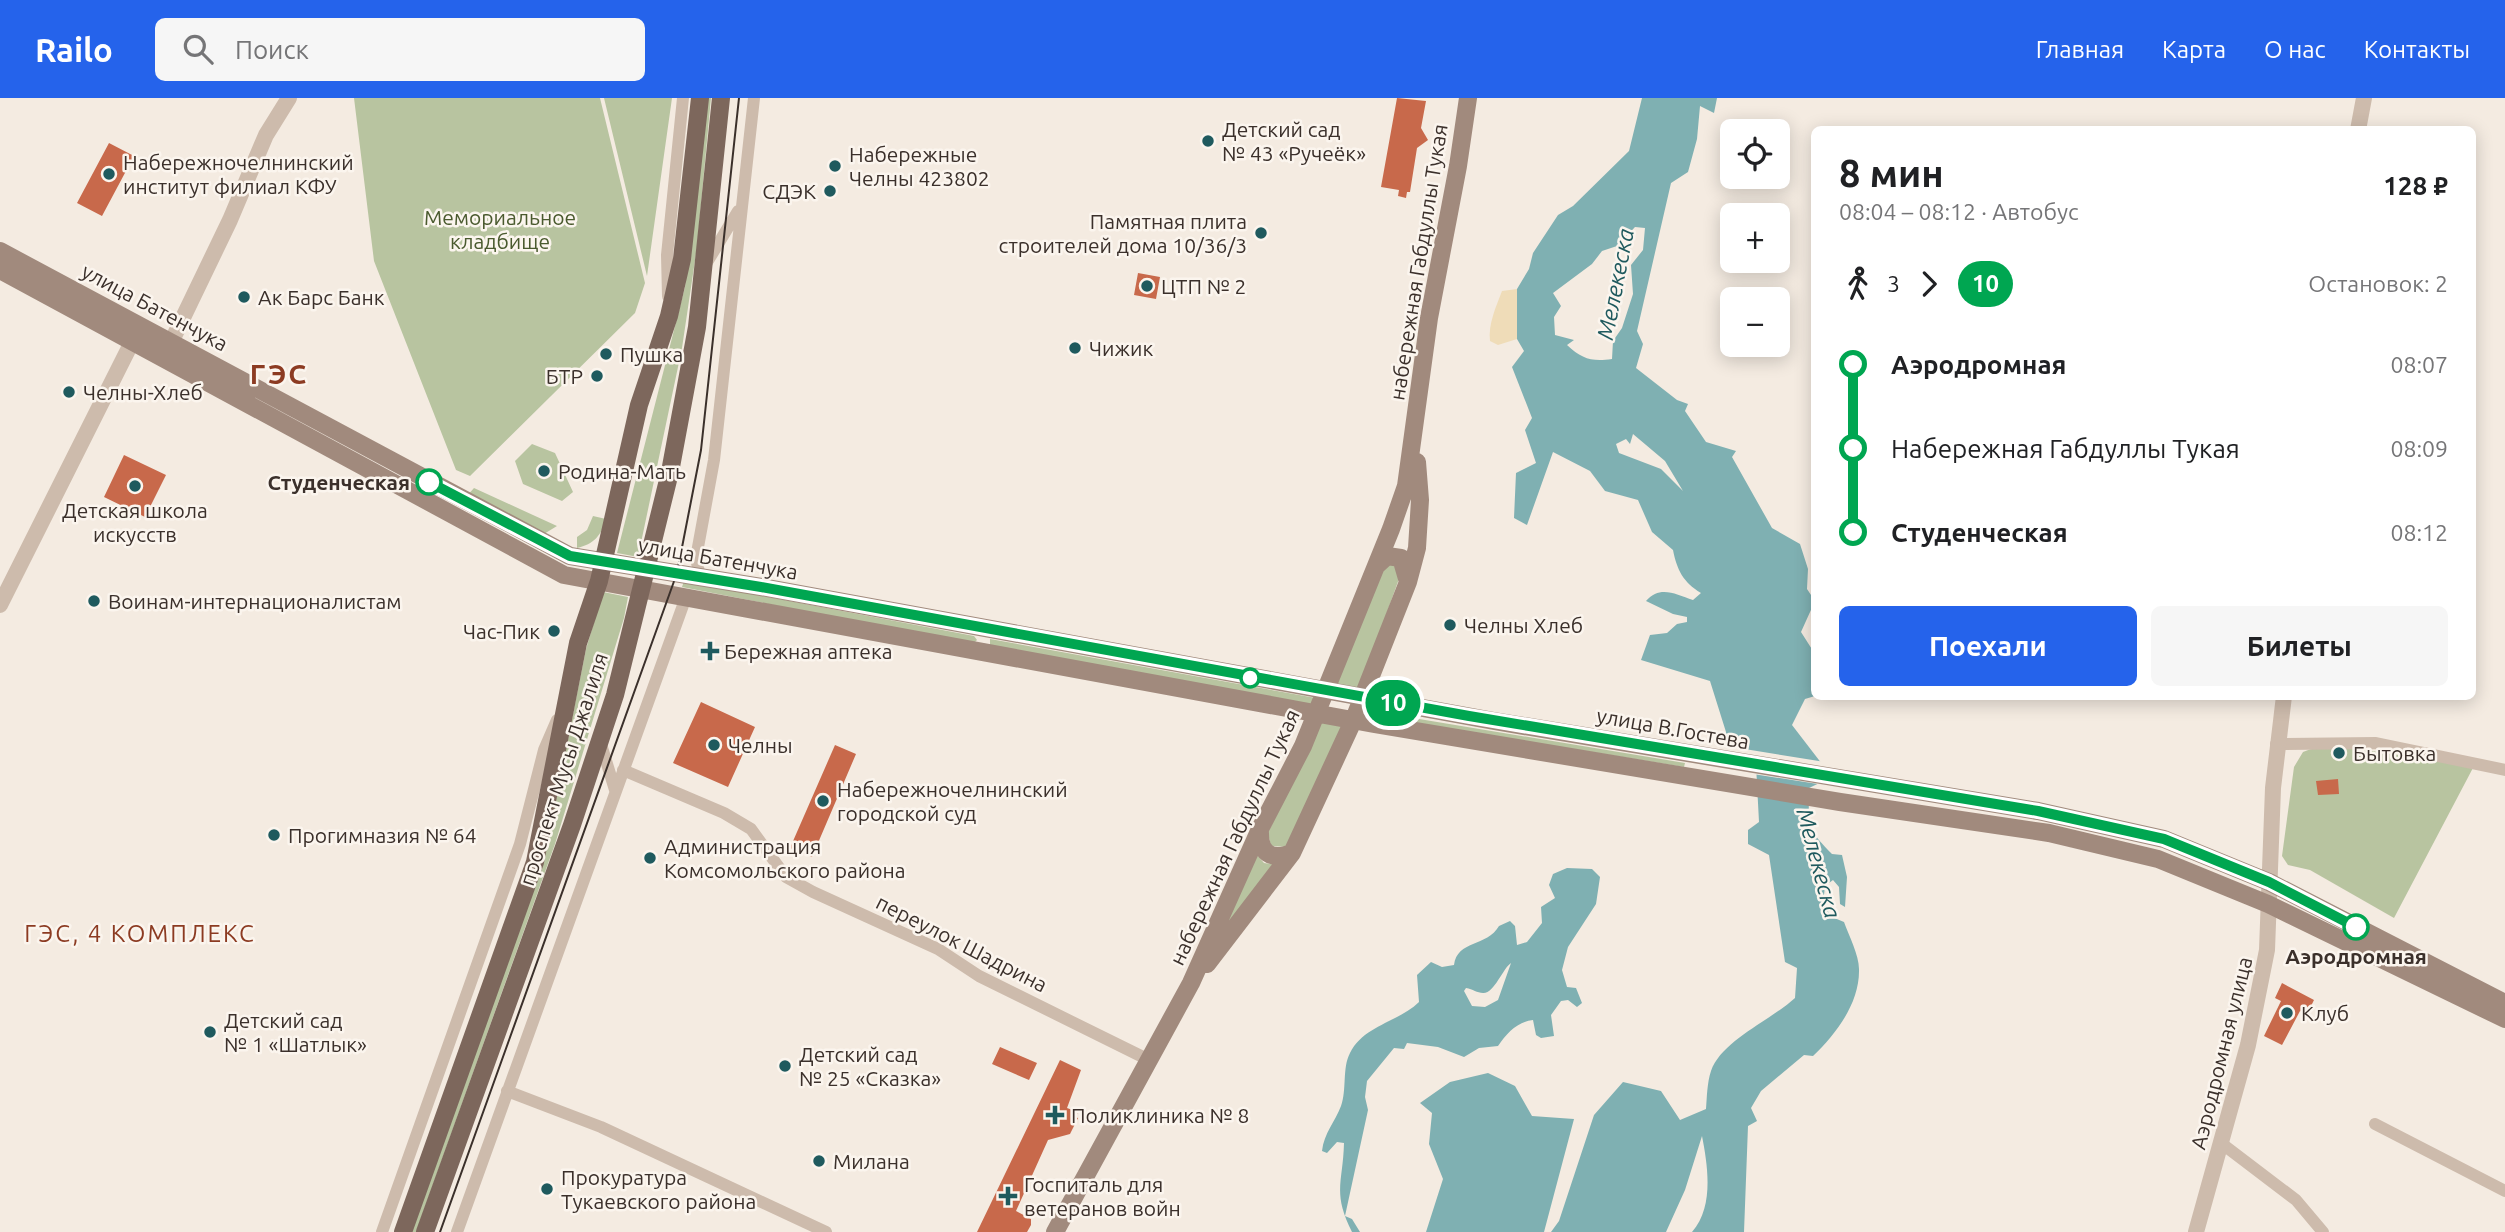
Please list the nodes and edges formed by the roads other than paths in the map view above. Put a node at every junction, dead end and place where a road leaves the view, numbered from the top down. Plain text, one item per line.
1 (289, 98) edge
2 (683, 98) edge
3 (700, 98) edge
4 (721, 98) edge
5 (754, 98) edge
6 (1468, 98) edge
7 (2364, 98) edge
8 (2359, 126) edge
9 (742, 201) junction
10 (0, 251) edge
11 (0, 270) edge
12 (702, 271) junction
13 (669, 316) junction
14 (140, 325) junction
15 (132, 341) junction
16 (172, 341) junction
17 (163, 358) junction
18 (1414, 434) junction
19 (387, 470) junction
20 (604, 562) junction
21 (1376, 566) junction
22 (645, 568) junction
23 (700, 577) junction
24 (599, 581) junction
25 (1408, 582) junction
26 (639, 590) junction
27 (686, 597) junction
28 (0, 606) edge
29 (977, 628) junction
30 (971, 650) junction
31 (1326, 691) junction
32 (1362, 696) junction
33 (2283, 700) edge
34 (565, 704) junction
35 (1317, 713) junction
36 (1354, 719) junction
37 (1494, 721) joint
38 (600, 741) junction
39 (2276, 744) junction
40 (623, 770) junction
41 (2505, 770) edge
42 (615, 790) junction
43 (1260, 829) junction
44 (1292, 853) junction
45 (2269, 882) junction
46 (2268, 904) junction
47 (1191, 983) junction
48 (2505, 1003) edge
49 (2505, 1019) edge
50 (1149, 1060) junction
51 (508, 1091) junction
52 (2375, 1124) dead end
53 (2221, 1143) junction
54 (2505, 1191) edge
55 (383, 1232) edge
56 (403, 1232) edge
57 (425, 1232) edge
58 (457, 1232) edge
59 (826, 1232) edge
60 (1055, 1232) edge
61 (2196, 1232) edge
62 (2323, 1232) edge

1 - 16 street
2 - 13 street
3 - 13 main road, проспект Мусы Джалиля
4 - 12 main road, проспект Мусы Джалиля
5 - 9 street
6 - 18 main road, набережная Габдуллы Тукая
7 - 8 street
9 - 12 street
9 - 23 street
10 - 14 main road, улица Батенчука
11 - 15 main road, улица Батенчука
12 - 22 main road, проспект Мусы Джалиля
13 - 20 main road, проспект Мусы Джалиля
14 - 15 street
14 - 16 main road, улица Батенчука
15 - 17 main road, улица Батенчука
15 - 28 street
16 - 17 street
16 - 19 main road, улица Батенчука
17 - 19 main road, улица Батенчука
18 - 21 main road, набережная Габдуллы Тукая
18 - 25 main road, набережная Габдуллы Тукая
19 - 20 main road, улица Батенчука
19 - 24 main road, улица Батенчука
20 - 22 main road, улица Батенчука
20 - 24 main road, проспект Мусы Джалиля
21 - 25 main road
21 - 31 main road, набережная Габдуллы Тукая
22 - 23 main road, улица Батенчука
22 - 26 main road, проспект Мусы Джалиля
23 - 29 main road, улица Батенчука
24 - 26 main road, улица Батенчука
24 - 34 main road, проспект Мусы Джалиля
25 - 32 main road, набережная Габдуллы Тукая
26 - 27 main road, улица Батенчука
26 - 38 main road, проспект Мусы Джалиля
27 - 30 main road, улица Батенчука
27 - 40 street
29 - 30 main road
29 - 31 main road, улица Батенчука
30 - 35 main road, улица Батенчука
31 - 32 main road, улица Батенчука
31 - 35 main road, набережная Габдуллы Тукая
32 - 36 main road, набережная Габдуллы Тукая
32 - 37 main road, улица Батенчука
33 - 39 street, Аэродромная улица
34 - 55 street
34 - 56 main road, проспект Мусы Джалиля
35 - 36 main road, улица Батенчука
35 - 43 main road, набережная Габдуллы Тукая
36 - 44 main road, набережная Габдуллы Тукая
36 - 46 main road, улица Батенчука
37 - 45 main road, улица В.Гостева
38 - 42 street
38 - 57 main road, проспект Мусы Джалиля
39 - 41 street
39 - 45 street, Аэродромная улица
40 - 42 street
40 - 50 street, переулок Шадрина
42 - 51 street
43 - 44 main road
43 - 47 main road, набережная Габдуллы Тукая
44 - 47 main road, набережная Габдуллы Тукая
45 - 46 street, Аэродромная улица
45 - 48 main road, улица В.Гостева
46 - 49 main road
46 - 53 street, Аэродромная улица
47 - 50 main road, набережная Габдуллы Тукая
50 - 60 main road, набережная Габдуллы Тукая
51 - 58 street
51 - 59 street
52 - 54 street
53 - 61 street, Аэродромная улица
53 - 62 street

